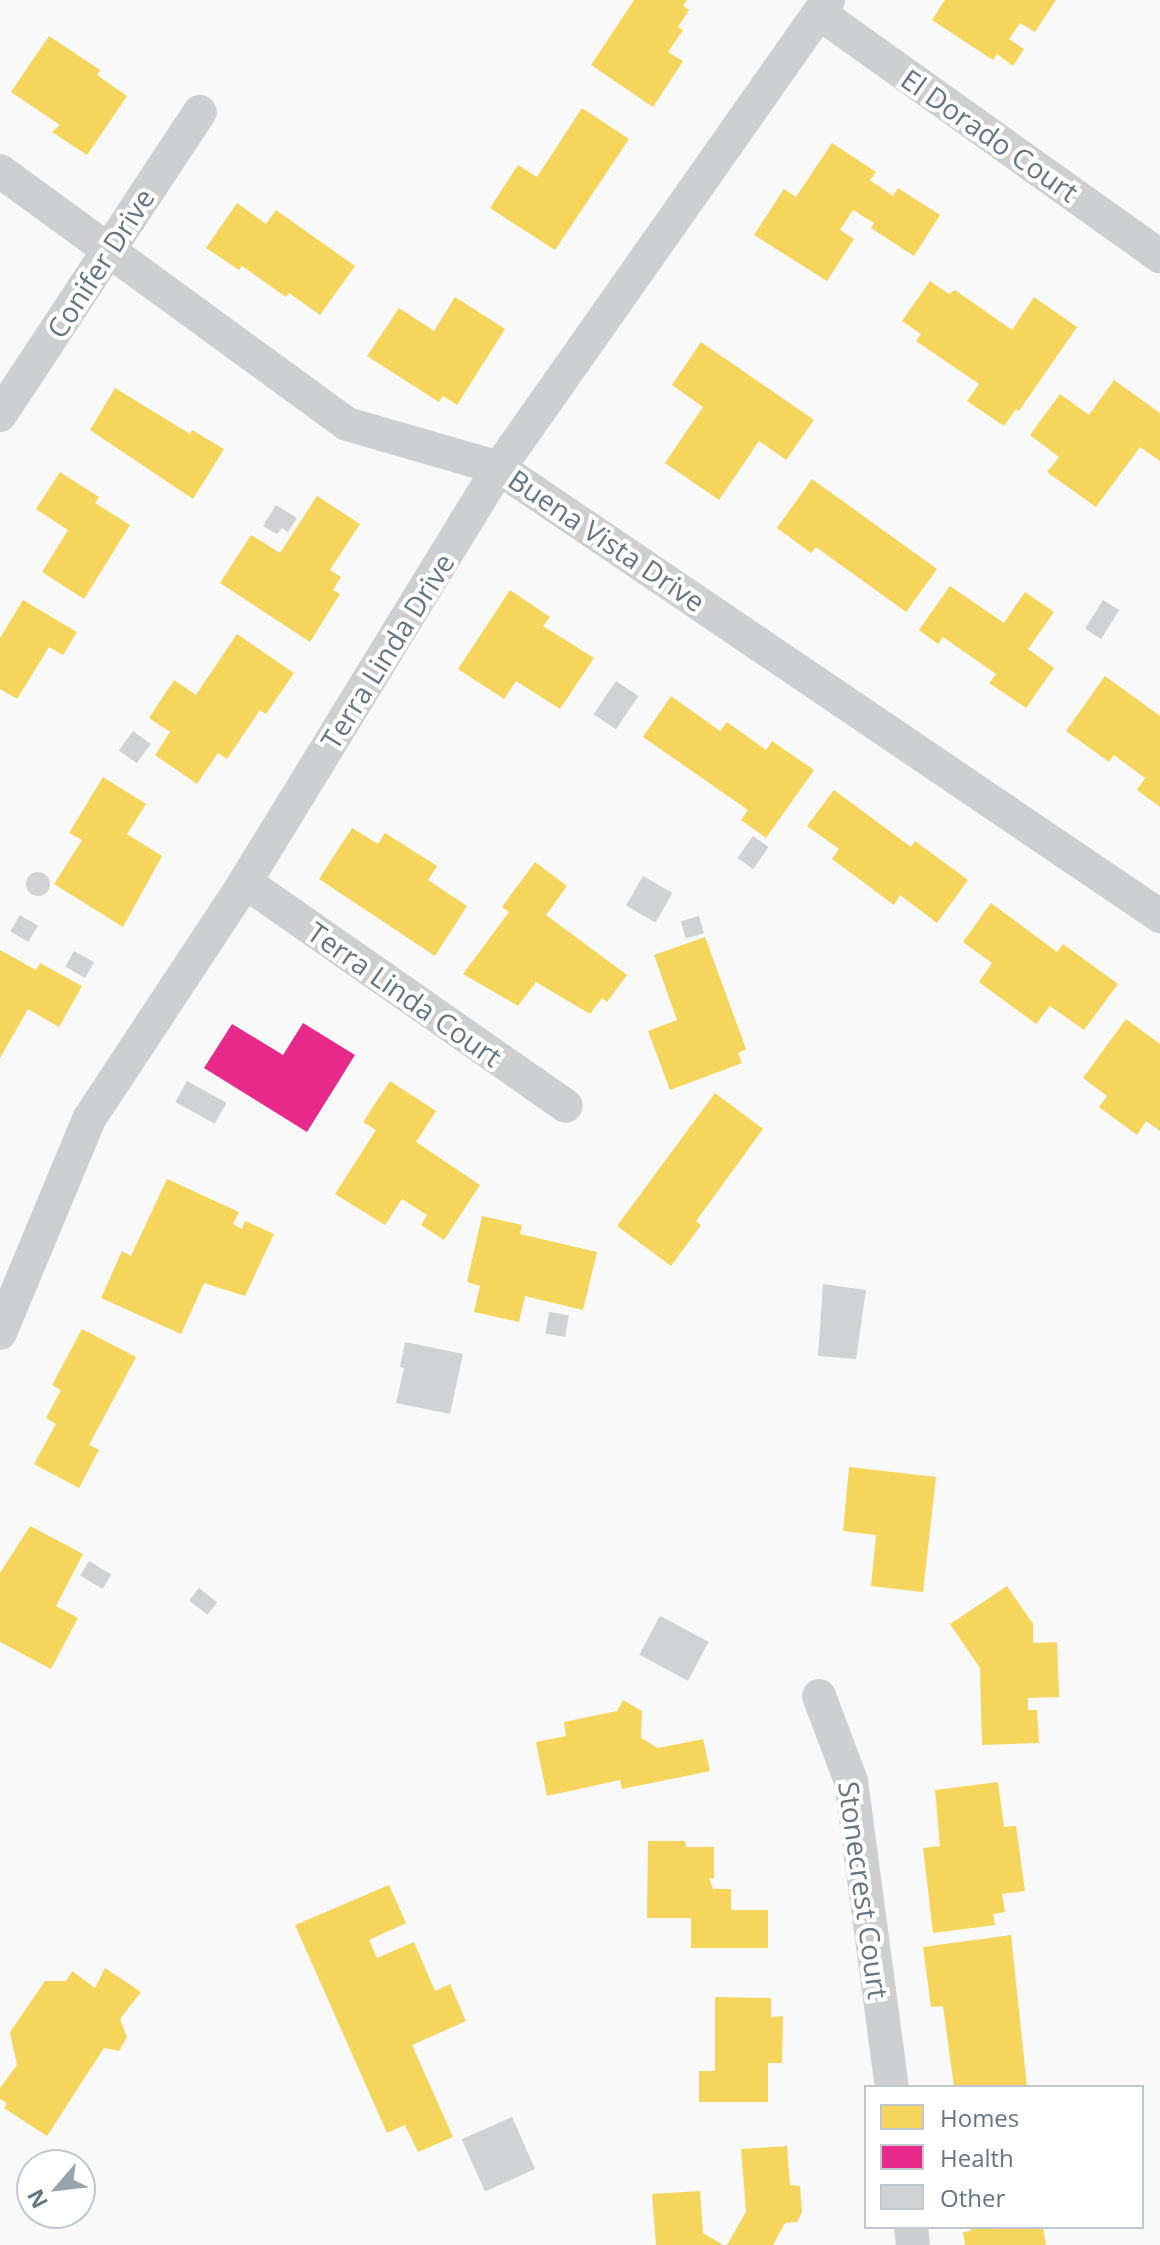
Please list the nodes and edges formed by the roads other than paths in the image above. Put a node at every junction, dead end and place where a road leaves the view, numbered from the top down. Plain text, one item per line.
1 (824, 7) edge
2 (200, 112) dead end
3 (0, 171) edge
4 (107, 252) junction
5 (1160, 256) edge
6 (0, 415) edge
7 (499, 468) junction
8 (245, 882) junction
9 (1160, 916) edge
10 (566, 1106) dead end
11 (0, 1333) edge
12 (819, 1696) dead end
13 (892, 2085) edge

1 - 5 street, El Dorado Court
1 - 7 street, Terra Linda Drive
2 - 4 street, Conifer Drive
3 - 4 street, Buena Vista Drive
4 - 6 street, Conifer Drive
4 - 7 street, Buena Vista Drive
7 - 8 street, Terra Linda Drive
7 - 9 street, Buena Vista Drive
8 - 10 street, Terra Linda Court
8 - 11 street, Terra Linda Drive
12 - 13 street, Stonecrest Court

